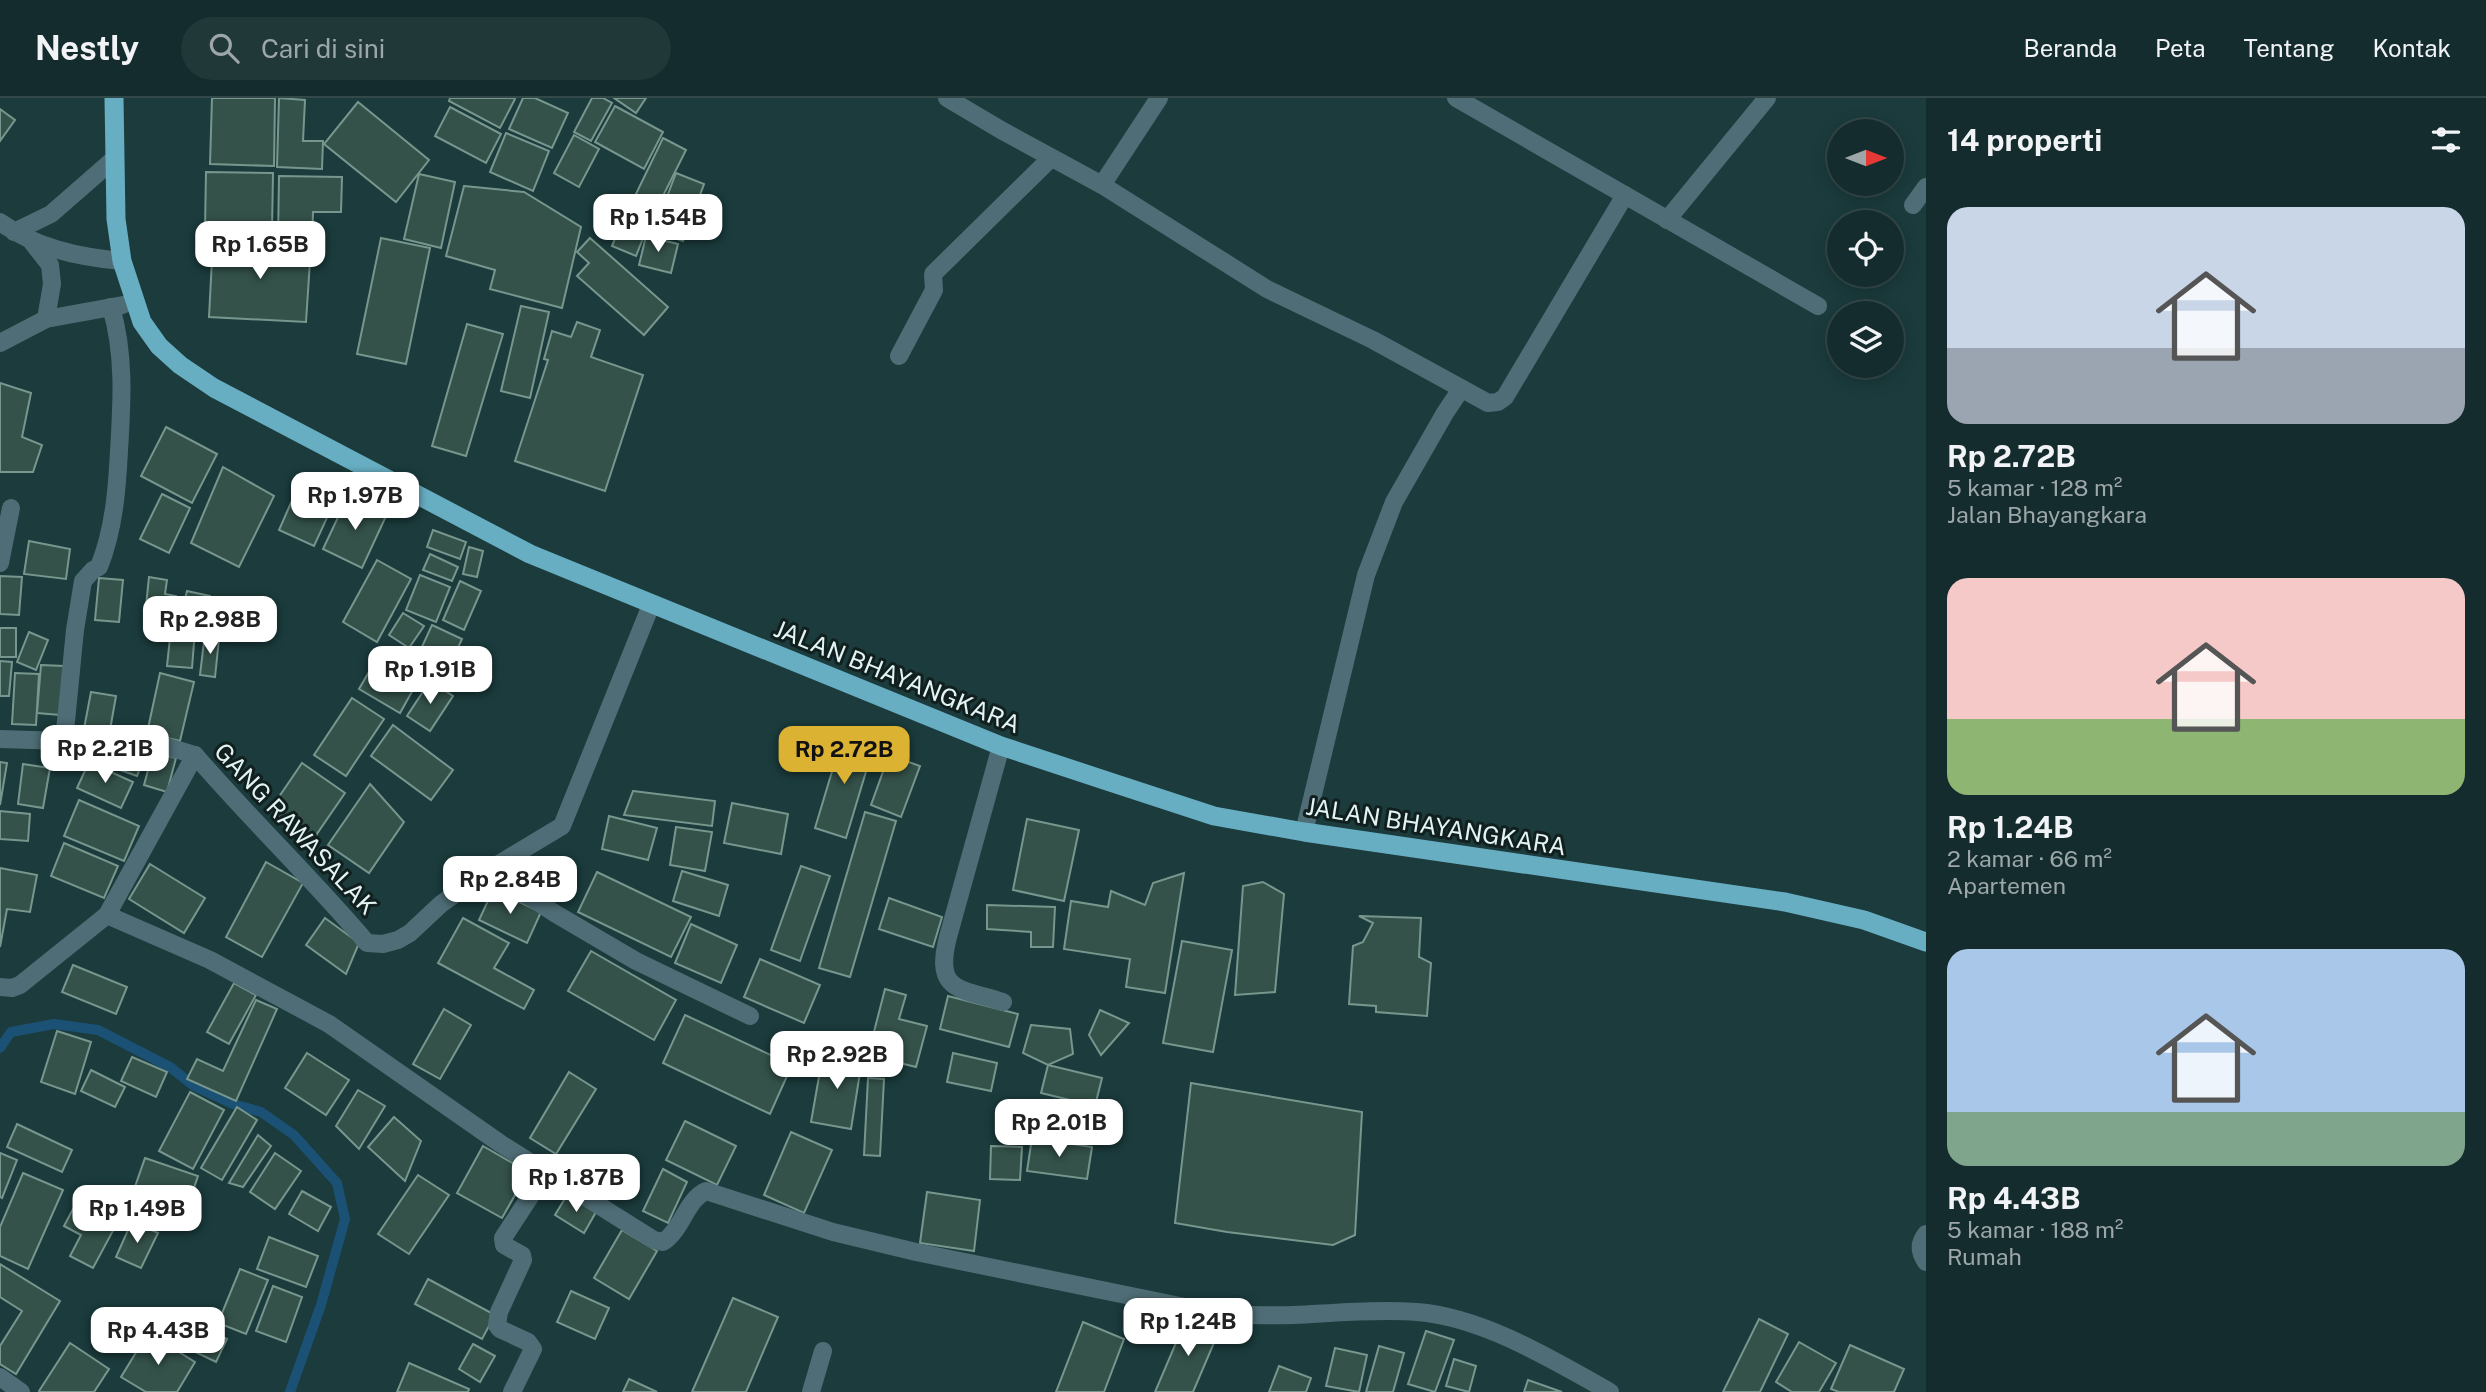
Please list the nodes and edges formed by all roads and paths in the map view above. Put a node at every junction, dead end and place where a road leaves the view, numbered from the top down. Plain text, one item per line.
1 (114, 98) edge
2 (947, 98) edge
3 (1159, 98) edge
4 (1456, 98) edge
5 (1767, 98) edge
6 (1051, 158) junction
7 (114, 159) junction
8 (1102, 185) junction
9 (1926, 187) edge
10 (1625, 195) junction
11 (1913, 205) dead end
12 (1668, 220) junction
13 (7, 227) edge
14 (32, 242) junction
15 (122, 261) junction
16 (137, 303) junction
17 (1818, 306) dead end
18 (111, 307) junction
19 (46, 319) junction
20 (0, 343) edge
21 (899, 356) dead end
22 (1461, 390) junction
23 (10, 508) dead end
24 (0, 563) edge
25 (651, 605) junction
26 (0, 739) edge
27 (64, 741) junction
28 (1001, 746) junction
29 (195, 754) junction
30 (1304, 832) junction
31 (489, 870) junction
32 (107, 915) junction
33 (1926, 942) edge
34 (0, 987) edge
35 (1003, 1002) dead end
36 (750, 1016) dead end
37 (546, 1172) junction
38 (1926, 1234) edge
39 (1926, 1262) edge
40 (823, 1351) dead end
41 (0, 1377) edge
42 (20, 1392) edge
43 (512, 1392) edge
44 (811, 1392) edge
45 (1610, 1392) edge

1 - 7 highway, JALAN BHAYANGKARA
2 - 6 street
3 - 8 street
4 - 10 street
5 - 12 street
6 - 8 street
6 - 21 street
7 - 13 street
7 - 15 highway, JALAN BHAYANGKARA
8 - 22 street
9 - 11 street
10 - 12 street
10 - 22 street
12 - 17 street
13 - 14 street
14 - 15 street
14 - 19 street
15 - 16 highway, JALAN BHAYANGKARA
16 - 18 street
16 - 25 highway, JALAN BHAYANGKARA
18 - 19 street
18 - 27 street
19 - 20 street
22 - 30 street
23 - 24 street
25 - 28 highway, JALAN BHAYANGKARA
25 - 31 street, GANG RAWASALAK
26 - 27 street
27 - 29 street
28 - 30 highway, JALAN BHAYANGKARA
28 - 35 street
29 - 31 street, GANG RAWASALAK
29 - 32 street, GANG RAWASALAK
30 - 33 highway, JALAN BHAYANGKARA
31 - 36 street
32 - 34 street, GANG RAWASALAK
32 - 37 street
37 - 43 street
37 - 45 street
38 - 39 street
40 - 44 street
41 - 42 street

